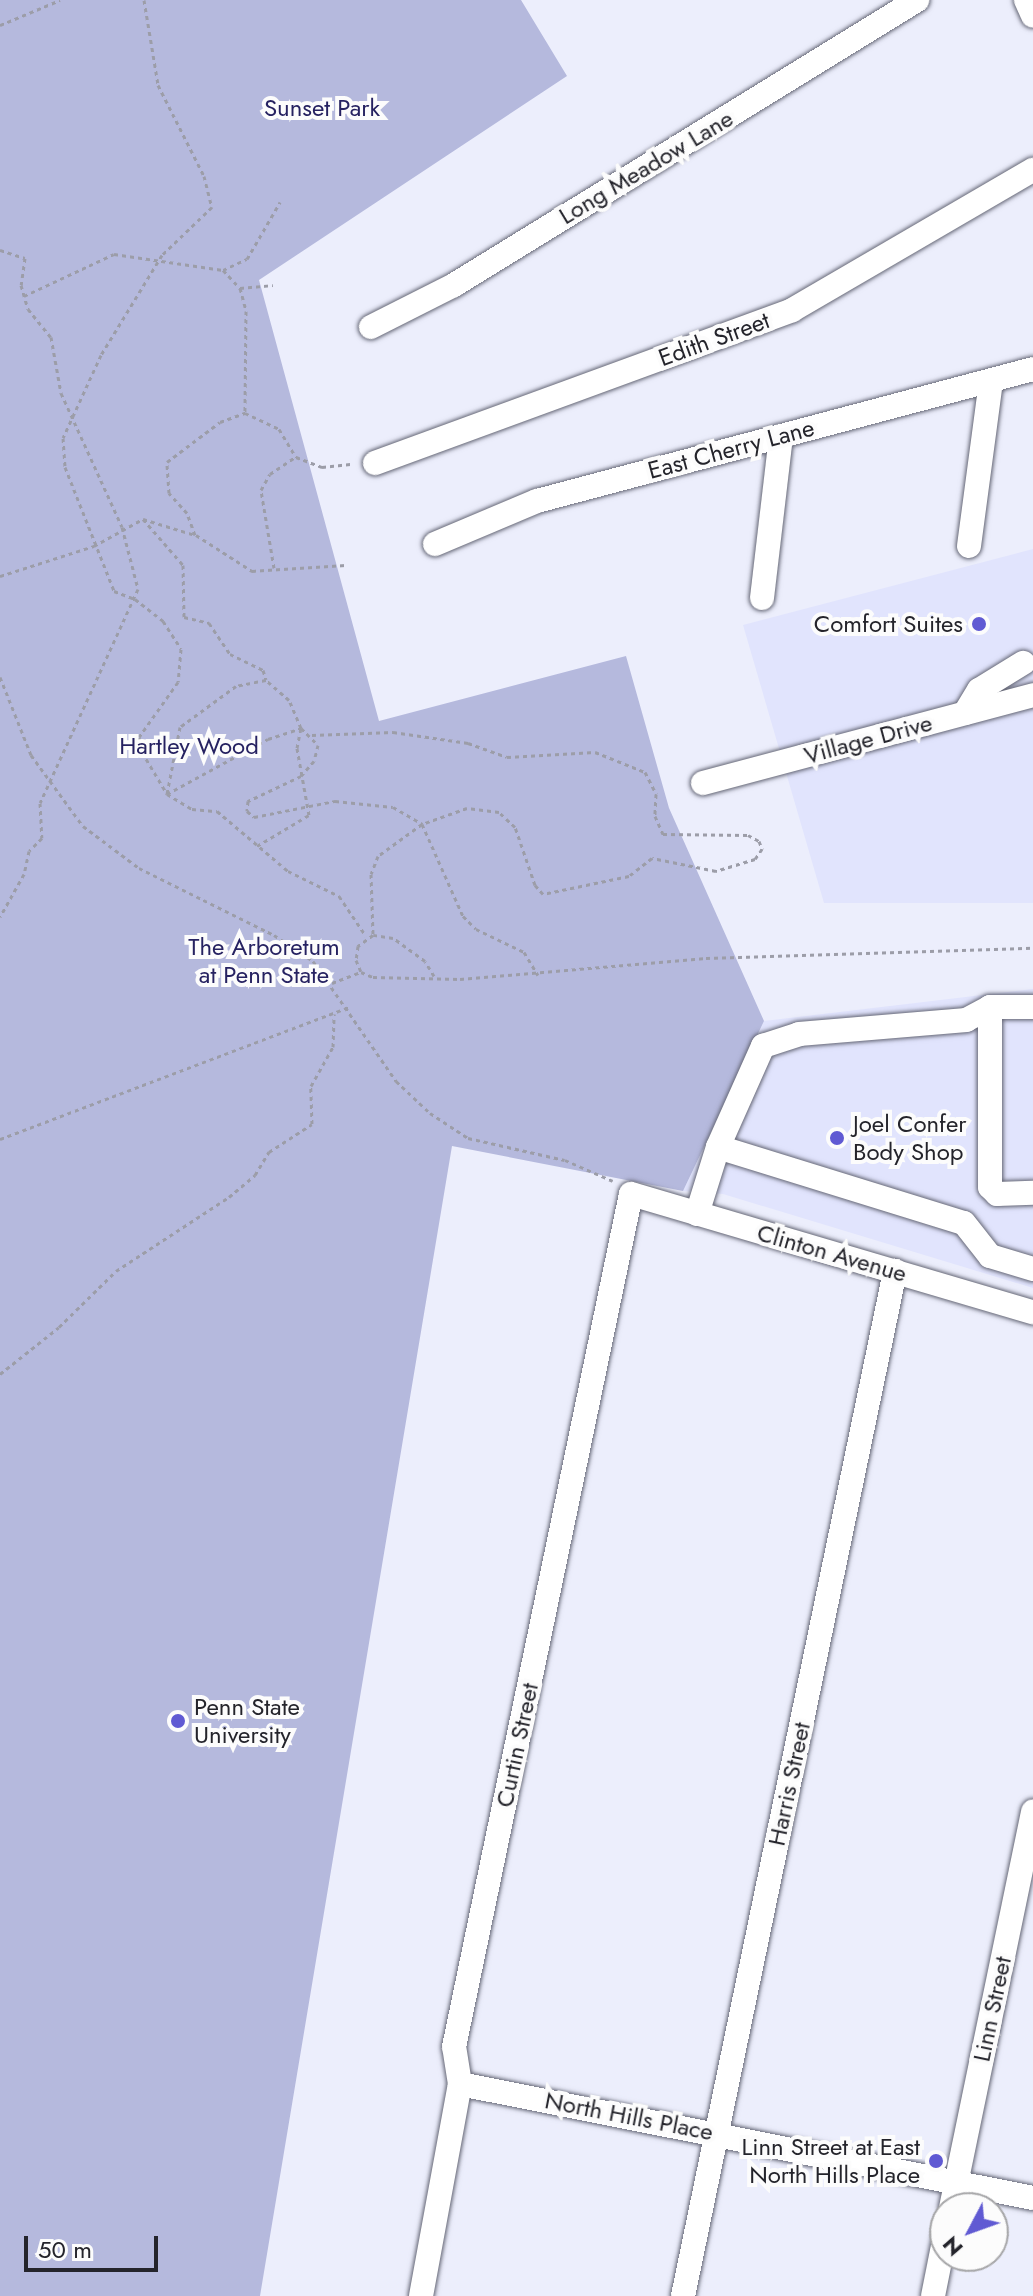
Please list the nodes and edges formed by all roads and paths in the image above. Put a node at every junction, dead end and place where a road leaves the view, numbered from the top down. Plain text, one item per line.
1 (60, 0) edge
2 (144, 0) edge
3 (917, 0) edge
4 (1026, 0) edge
5 (1033, 16) edge
6 (0, 25) edge
7 (1033, 170) edge
8 (280, 202) dead end
9 (0, 250) edge
10 (157, 262) junction
11 (223, 270) junction
12 (273, 285) dead end
13 (240, 288) junction
14 (24, 296) junction
15 (371, 327) dead end
16 (1033, 369) edge
17 (991, 381) junction
18 (245, 413) junction
19 (73, 426) junction
20 (781, 436) junction
21 (296, 457) junction
22 (375, 463) joint
23 (143, 519) junction
24 (122, 527) junction
25 (195, 535) junction
26 (435, 544) dead end
27 (94, 546) junction
28 (969, 546) dead end
29 (346, 565) dead end
30 (274, 568) junction
31 (0, 576) edge
32 (762, 598) dead end
33 (135, 599) junction
34 (1023, 663) dead end
35 (0, 677) edge
36 (266, 680) junction
37 (1033, 695) edge
38 (965, 713) junction
39 (301, 728) junction
40 (312, 735) junction
41 (301, 776) junction
42 (703, 783) dead end
43 (49, 785) junction
44 (167, 794) junction
45 (307, 804) junction
46 (422, 824) junction
47 (256, 846) junction
48 (0, 917) edge
49 (373, 935) junction
50 (367, 937) junction
51 (1033, 948) edge
52 (361, 972) junction
53 (538, 975) junction
54 (434, 976) junction
55 (332, 983) junction
56 (349, 1007) junction
57 (990, 1007) junction
58 (1033, 1007) edge
59 (334, 1014) junction
60 (0, 1139) edge
61 (718, 1147) junction
62 (1033, 1193) edge
63 (631, 1194) junction
64 (697, 1214) junction
65 (1033, 1269) edge
66 (895, 1271) junction
67 (1033, 1312) edge
68 (0, 1374) edge
69 (1033, 1811) edge
70 (460, 2084) junction
71 (717, 2133) junction
72 (956, 2182) junction
73 (954, 2192) edge
74 (1033, 2198) edge
75 (938, 2272) edge
76 (421, 2296) edge
77 (683, 2296) edge
78 (933, 2296) edge

1 - 6 path
2 - 10 path
3 - 15 street, Long Meadow Lane
4 - 5 street
7 - 22 street, Edith Street
8 - 11 path
9 - 14 path
10 - 11 path
10 - 14 path
10 - 19 path
11 - 13 path
12 - 13 path
13 - 18 path
14 - 19 path
16 - 17 street, East Cherry Lane
17 - 20 street, East Cherry Lane
17 - 28 street
18 - 21 path
18 - 25 path
19 - 24 path
19 - 27 path
20 - 26 street, East Cherry Lane
20 - 32 street
21 - 22 path
21 - 30 path
23 - 24 path
23 - 25 path
23 - 36 path
24 - 27 path
24 - 33 path
25 - 30 path
27 - 31 path
27 - 33 path
29 - 30 path
33 - 43 path
33 - 44 path
34 - 38 street
35 - 43 path
36 - 39 path
36 - 44 path
37 - 38 street, Village Drive
38 - 42 street, Village Drive
39 - 40 path
39 - 41 path
39 - 44 path
40 - 41 path
40 - 46 path
41 - 45 path
41 - 45 path
43 - 48 path
43 - 55 path
44 - 47 path
45 - 46 path
45 - 47 path
46 - 49 path
46 - 53 path
47 - 50 path
49 - 50 path
49 - 54 path
50 - 52 path
51 - 53 path
52 - 54 path
52 - 55 path
53 - 54 path
55 - 56 path
56 - 59 path
56 - 63 path
57 - 58 street
57 - 61 street
57 - 62 street
59 - 60 path
59 - 68 path
61 - 64 street
61 - 65 street
63 - 64 street, Clinton Avenue
63 - 70 street, Curtin Street
64 - 66 street, Clinton Avenue
66 - 67 street, Clinton Avenue
66 - 71 street, Harris Street
69 - 72 street, Linn Street
70 - 71 street, North Hills Place
70 - 76 street, Curtin Street
71 - 72 street, North Hills Place
71 - 77 street, Harris Street
72 - 73 street, Linn Street
72 - 74 street, North Hills Place
75 - 78 street

